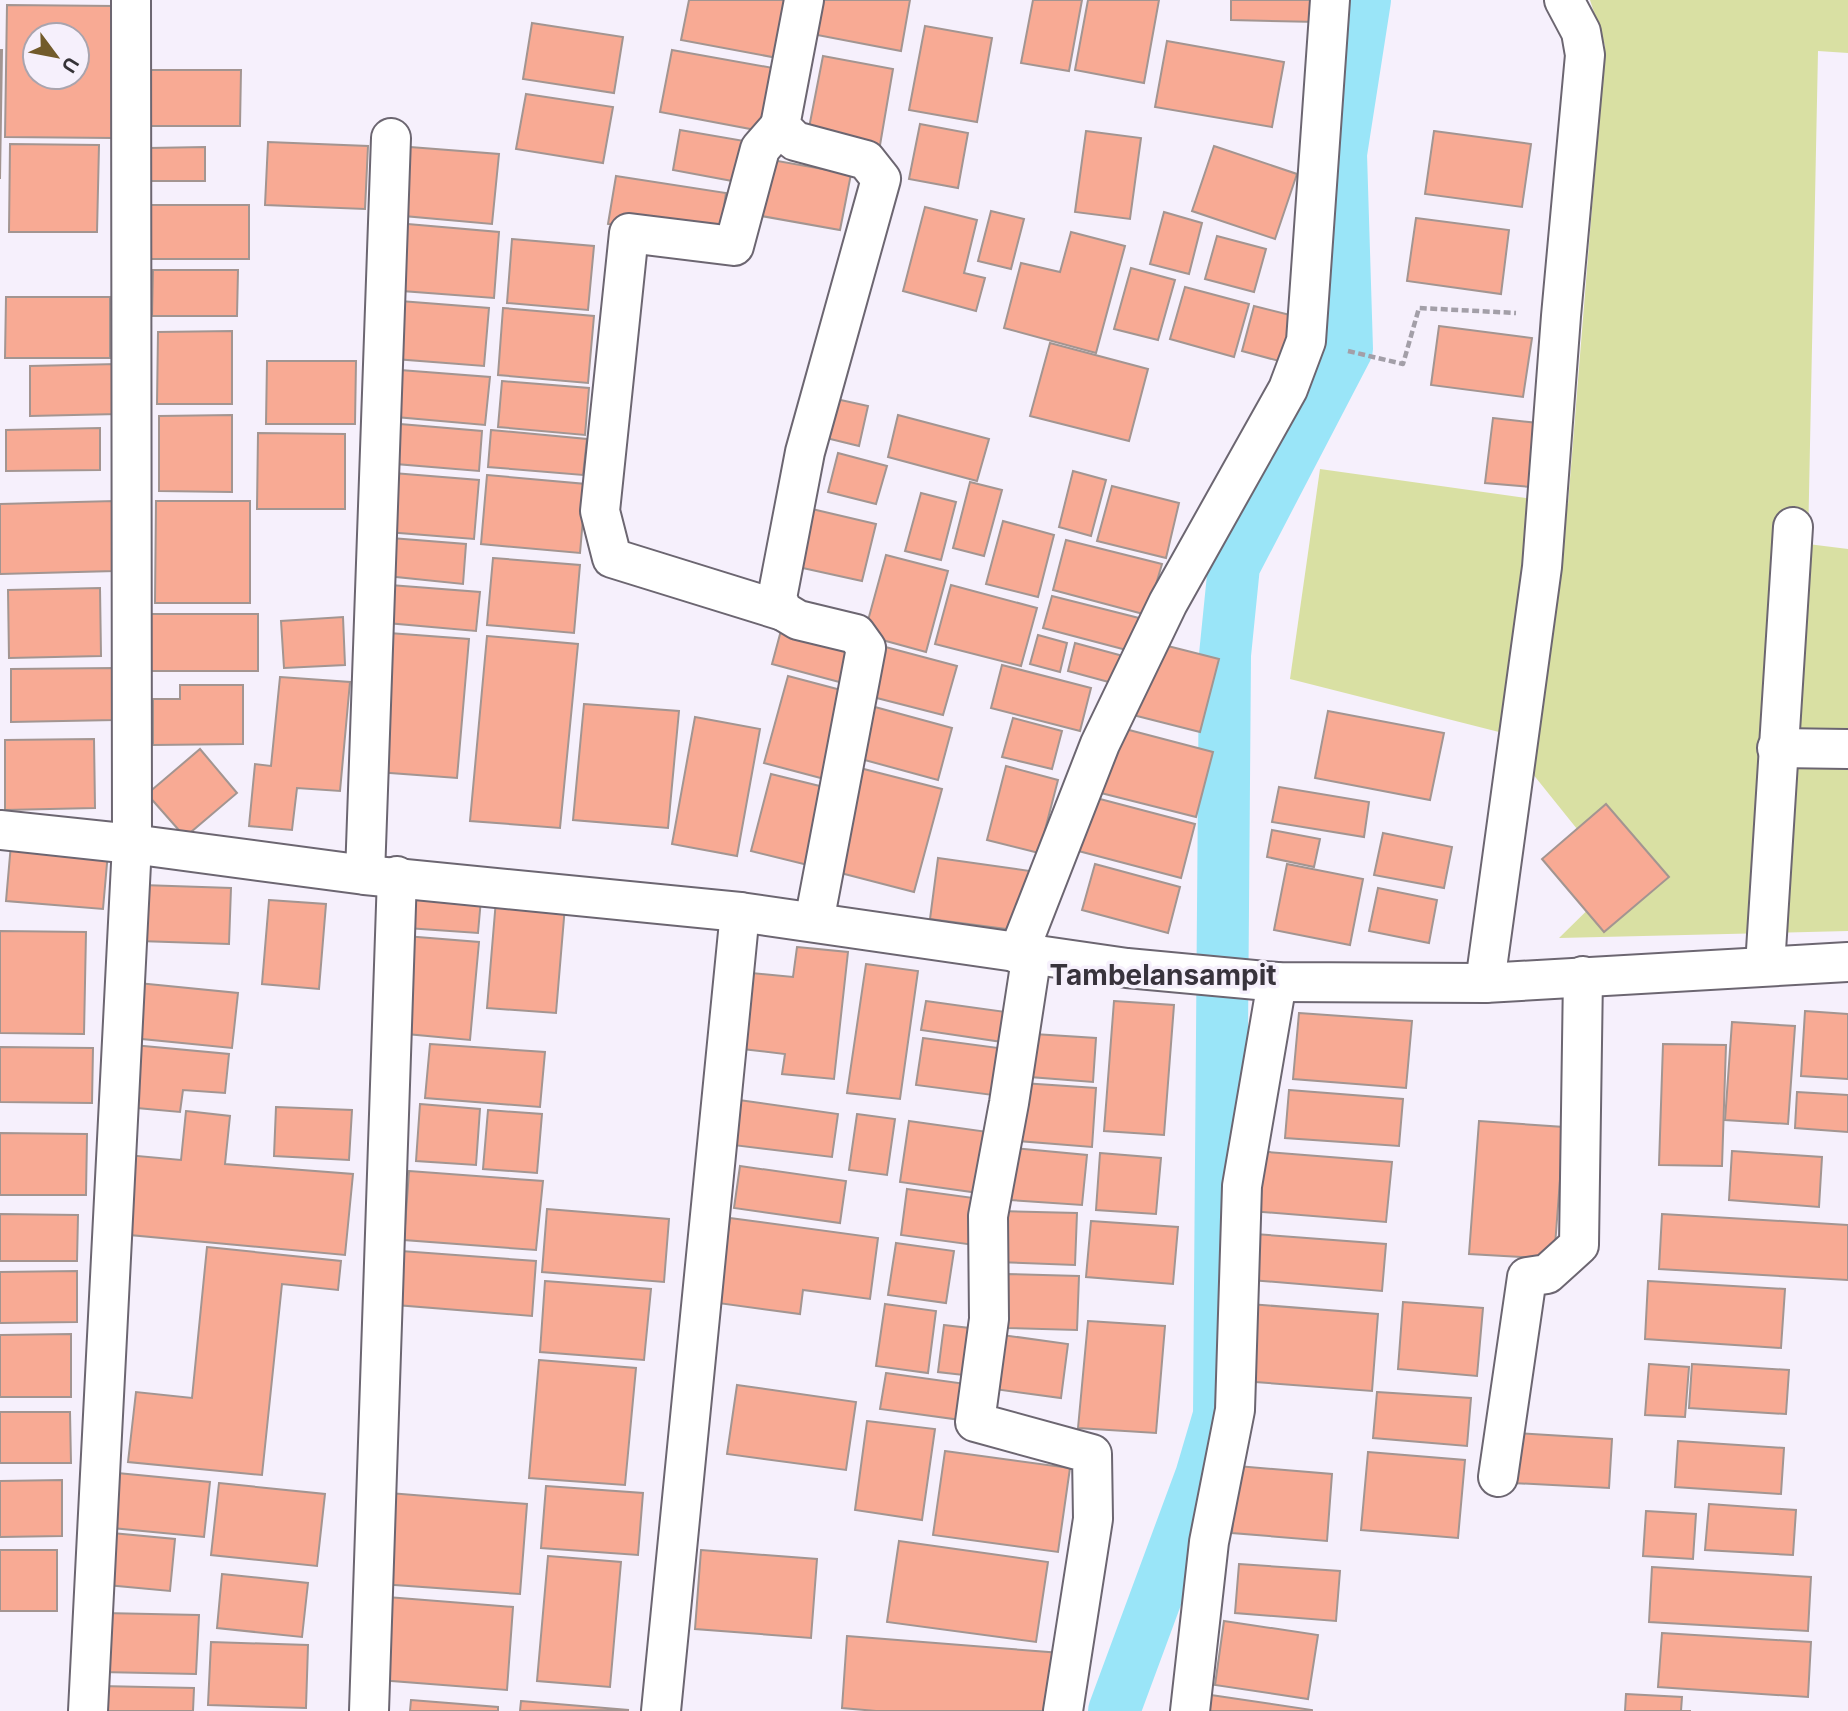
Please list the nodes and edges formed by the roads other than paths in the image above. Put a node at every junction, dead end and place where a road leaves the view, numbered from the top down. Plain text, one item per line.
1 (131, 0) edge
2 (804, 0) edge
3 (1331, 0) edge
4 (1564, 0) edge
5 (780, 127) junction
6 (391, 138) dead end
7 (1793, 527) dead end
8 (783, 611) junction
9 (1777, 748) junction
10 (1848, 749) edge
11 (0, 830) edge
12 (132, 844) junction
13 (381, 875) junction
14 (740, 912) junction
15 (814, 922) junction
16 (1025, 953) junction
17 (1848, 962) edge
18 (1765, 966) junction
19 (1583, 976) junction
20 (1278, 982) junction
21 (1485, 983) junction
22 (1498, 1477) dead end
23 (88, 1711) edge
24 (369, 1711) edge
25 (661, 1711) edge
26 (1063, 1711) edge
27 (1190, 1711) edge

1 - 12 street
2 - 5 street
3 - 16 street
4 - 21 street
5 - 8 street
5 - 8 street
6 - 13 street
7 - 9 street
8 - 15 street
9 - 10 street
9 - 18 street
11 - 12 street
12 - 13 street
12 - 23 street
13 - 14 street
13 - 24 street
14 - 15 street
14 - 25 street
15 - 16 street
16 - 20 street
16 - 26 street
17 - 18 street
18 - 19 street
19 - 21 street
19 - 22 street
20 - 21 street
20 - 27 street

